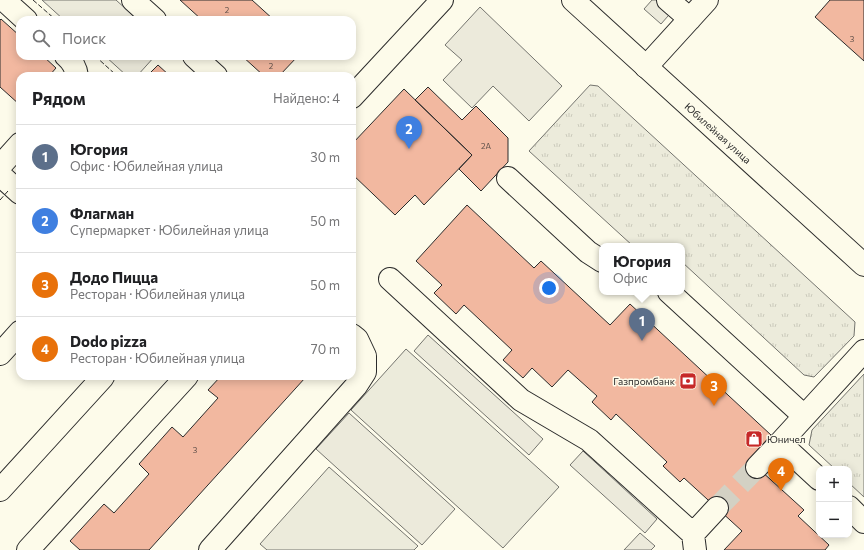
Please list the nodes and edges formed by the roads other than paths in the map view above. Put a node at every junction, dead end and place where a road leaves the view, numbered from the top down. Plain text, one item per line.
1 (4, 0) edge
2 (133, 0) edge
3 (442, 0) edge
4 (573, 0) edge
5 (668, 0) edge
6 (707, 0) edge
7 (22, 16) edge
8 (151, 16) edge
9 (690, 19) junction
10 (71, 60) edge
11 (198, 60) edge
12 (646, 67) junction
13 (76, 72) edge
14 (212, 72) edge
15 (356, 93) edge
16 (16, 148) edge
17 (0, 166) edge
18 (0, 175) edge
19 (508, 178) dead end
20 (16, 189) edge
21 (599, 258) edge
22 (864, 265) edge
23 (390, 279) dead end
24 (672, 295) edge
25 (16, 336) edge
26 (356, 339) edge
27 (864, 351) edge
28 (0, 354) edge
29 (99, 380) edge
30 (183, 380) edge
31 (804, 416) junction
32 (780, 443) junction
33 (756, 467) tunnel mouth
34 (816, 476) edge
35 (0, 490) edge
36 (717, 508) tunnel mouth
37 (852, 510) edge
38 (864, 522) edge
39 (694, 542) edge
40 (28, 550) edge
41 (210, 550) edge

1 - 7 main road
2 - 8 main road
3 - 15 main road
4 - 12 main road, Юбилейная улица
5 - 9 main road
6 - 9 main road
9 - 12 main road
10 - 13 main road
11 - 14 main road
12 - 22 main road, Юбилейная улица
16 - 17 main road
18 - 20 main road
19 - 21 main road
23 - 39 main road
24 - 31 main road
25 - 28 main road
26 - 41 main road
27 - 31 main road
29 - 35 main road
30 - 40 main road
31 - 32 main road
32 - 33 main road
32 - 34 main road
36 - 39 main road
37 - 38 main road

